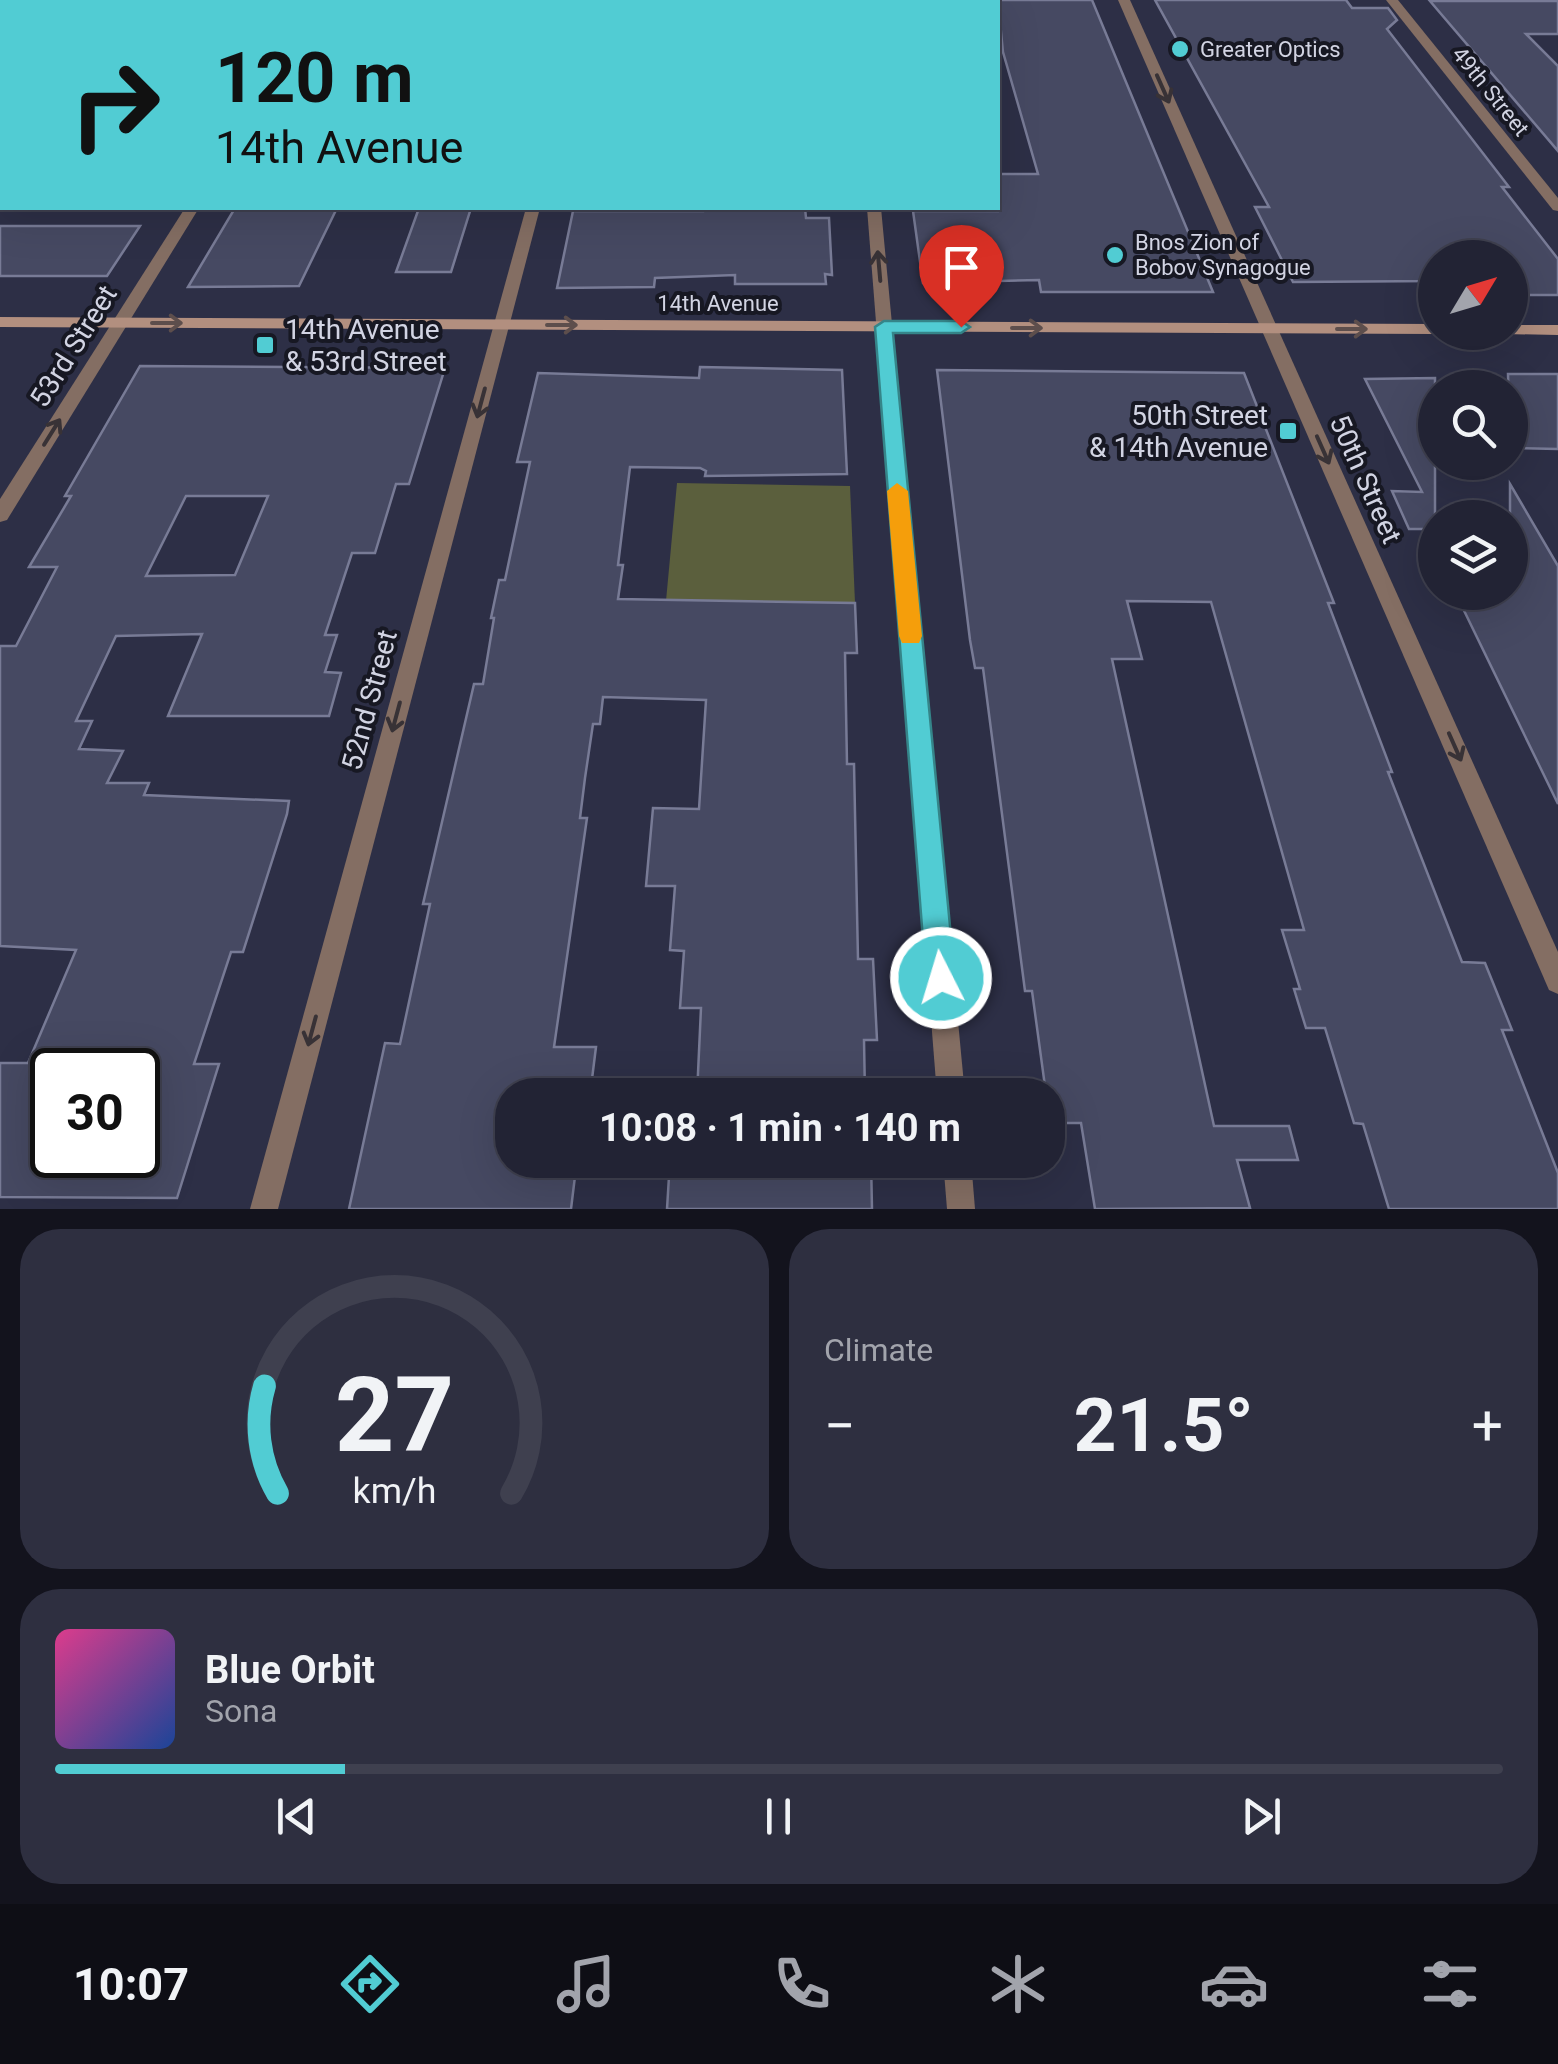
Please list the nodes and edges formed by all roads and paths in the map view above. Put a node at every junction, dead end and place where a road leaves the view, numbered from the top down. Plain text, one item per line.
1 (1124, 0) edge
2 (1392, 0) edge
3 (1558, 207) edge
4 (191, 210) edge
5 (532, 210) edge
6 (874, 210) edge
7 (0, 322) edge
8 (120, 323) junction
9 (501, 325) junction
10 (884, 327) junction
11 (1270, 328) junction
12 (1418, 329) edge
13 (1528, 330) edge
14 (1558, 330) edge
15 (0, 514) edge
16 (1558, 981) edge
17 (950, 1078) edge
18 (958, 1178) edge
19 (264, 1209) edge
20 (961, 1209) edge

1 -> 11 street, 50th Street
2 - 3 street, 49th Street
4 - 8 street, 53rd Street
5 - 9 street, 52nd Street
10 -> 6 street
7 - 8 main road, 14th Avenue
8 -> 9 main road, 14th Avenue
15 -> 8 street, 53rd Street
9 -> 10 main road, 14th Avenue
9 -> 19 street, 52nd Street
10 -> 11 main road, 14th Avenue
10 - 17 street
11 -> 12 main road, 14th Avenue
11 -> 16 street, 50th Street
13 - 14 main road
18 - 20 street

